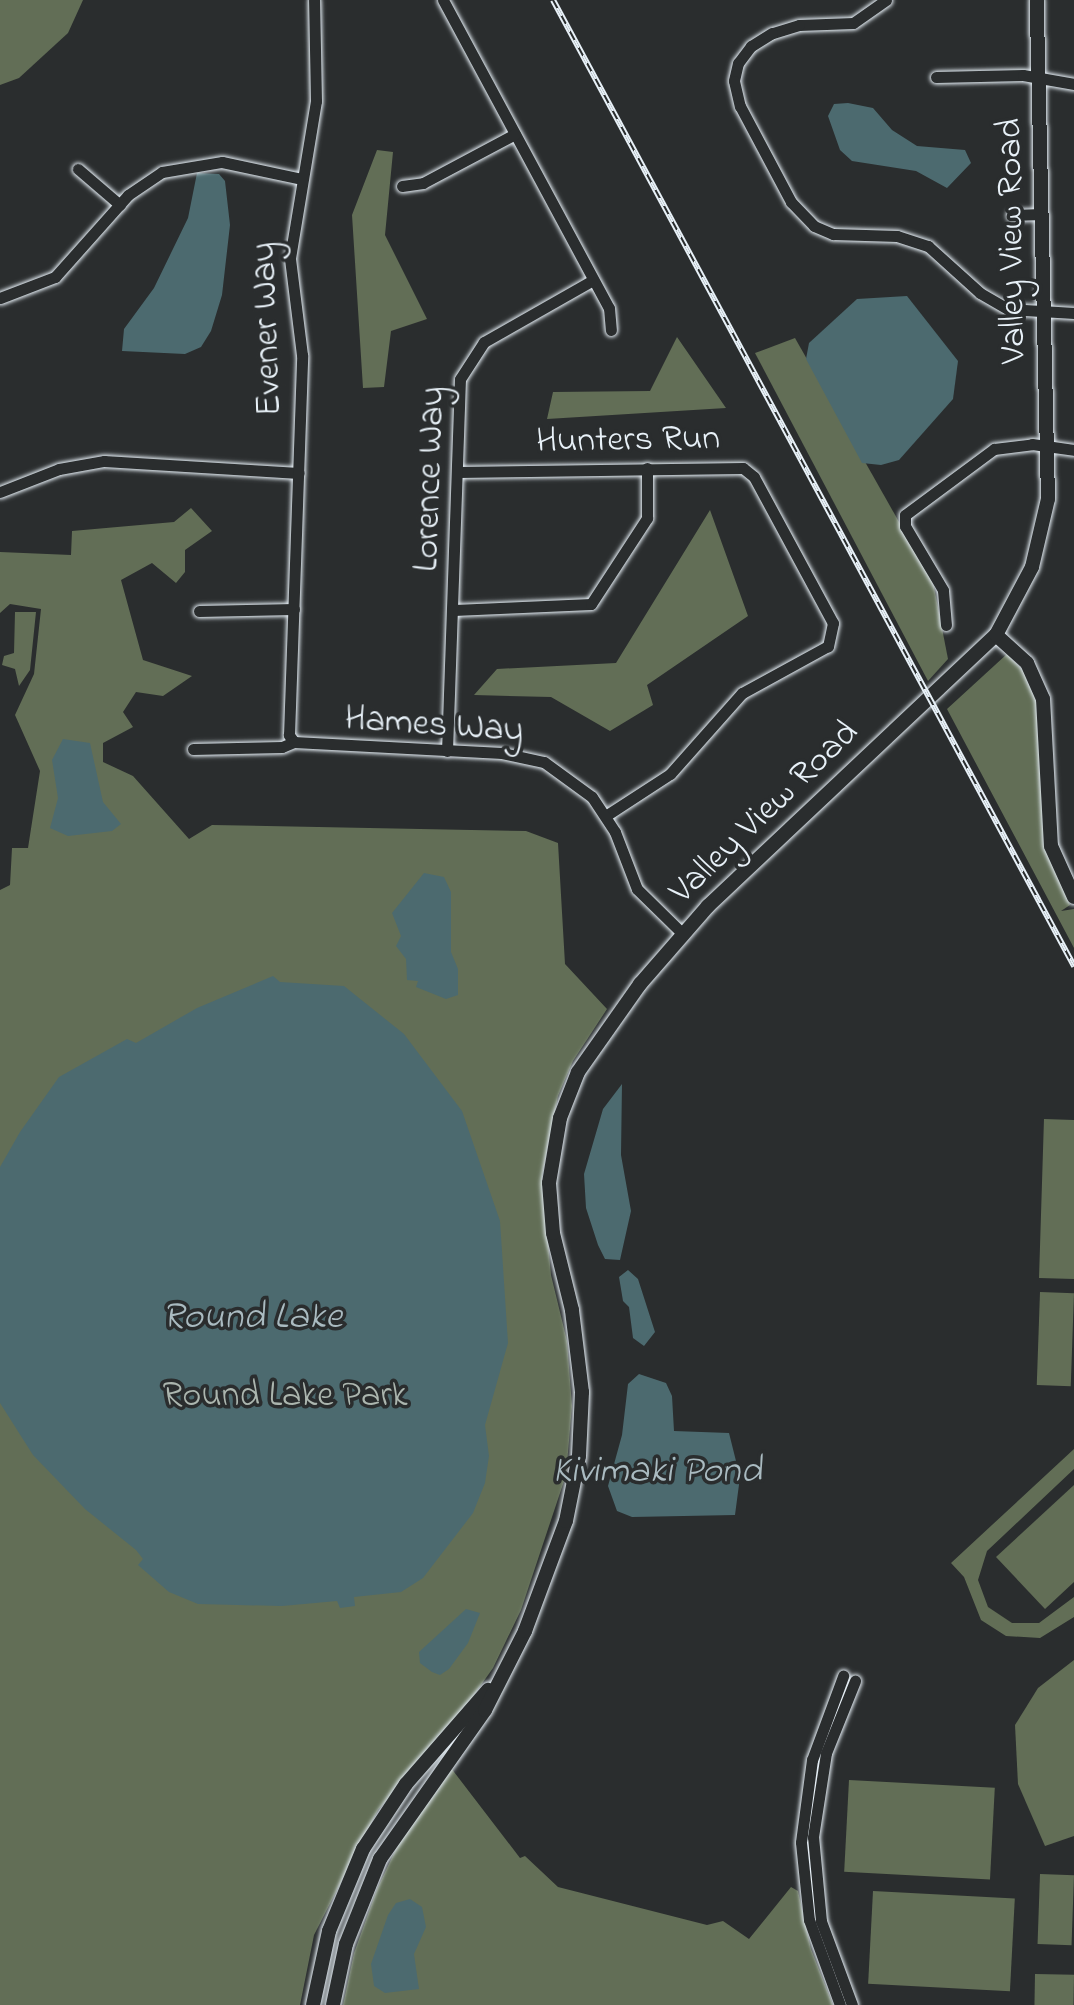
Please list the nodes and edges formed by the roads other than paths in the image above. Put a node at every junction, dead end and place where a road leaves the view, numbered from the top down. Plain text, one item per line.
1 (314, 0) edge
2 (443, 0) edge
3 (886, 0) edge
4 (1037, 0) edge
5 (936, 77) dead end
6 (1039, 78) junction
7 (1074, 84) edge
8 (515, 134) junction
9 (78, 169) dead end
10 (301, 179) junction
11 (402, 186) dead end
12 (120, 205) junction
13 (1042, 214) junction
14 (1012, 215) dead end
15 (593, 280) junction
16 (0, 298) edge
17 (1045, 311) junction
18 (1074, 313) edge
19 (611, 330) dead end
20 (1048, 446) junction
21 (1074, 450) edge
22 (647, 468) junction
23 (458, 472) junction
24 (299, 473) junction
25 (0, 492) edge
26 (294, 609) junction
27 (454, 610) junction
28 (199, 611) dead end
29 (946, 625) dead end
30 (996, 635) junction
31 (294, 742) junction
32 (193, 749) dead end
33 (447, 751) junction
34 (607, 815) junction
35 (1074, 897) edge
36 (682, 933) junction
37 (505, 1669) junction
38 (313, 2005) edge
39 (333, 2005) edge
40 (840, 2005) edge
41 (852, 2005) edge

1 - 10 street, Evener Way
2 - 8 street
3 - 17 street
4 - 6 street, Valley View Road
5 - 6 street
6 - 7 street
6 - 13 street, Valley View Road
8 - 11 street
8 - 15 street
9 - 12 street
10 - 12 street
10 - 24 street, Evener Way
12 - 16 street
13 - 14 street
13 - 17 street, Valley View Road
15 - 19 street
15 - 23 street, Lorence Way
17 - 18 street
17 - 20 street, Valley View Road
20 - 21 street
20 - 29 street
20 - 30 street, Valley View Road
22 - 23 street, Hunters Run
22 - 27 street
22 - 34 street, Hunters Run
23 - 27 street, Lorence Way
24 - 25 street
24 - 26 street, Evener Way
26 - 28 street
26 - 31 street, Evener Way
27 - 33 street, Lorence Way
30 - 35 street
30 - 36 street, Valley View Road
31 - 32 street, Hames Way
31 - 33 street, Hames Way
33 - 34 street, Hames Way
34 - 36 street, Hames Way
36 - 37 street, Valley View Road
37 - 38 street, Valley View Road
37 - 39 street, Valley View Road
40 - 41 street

